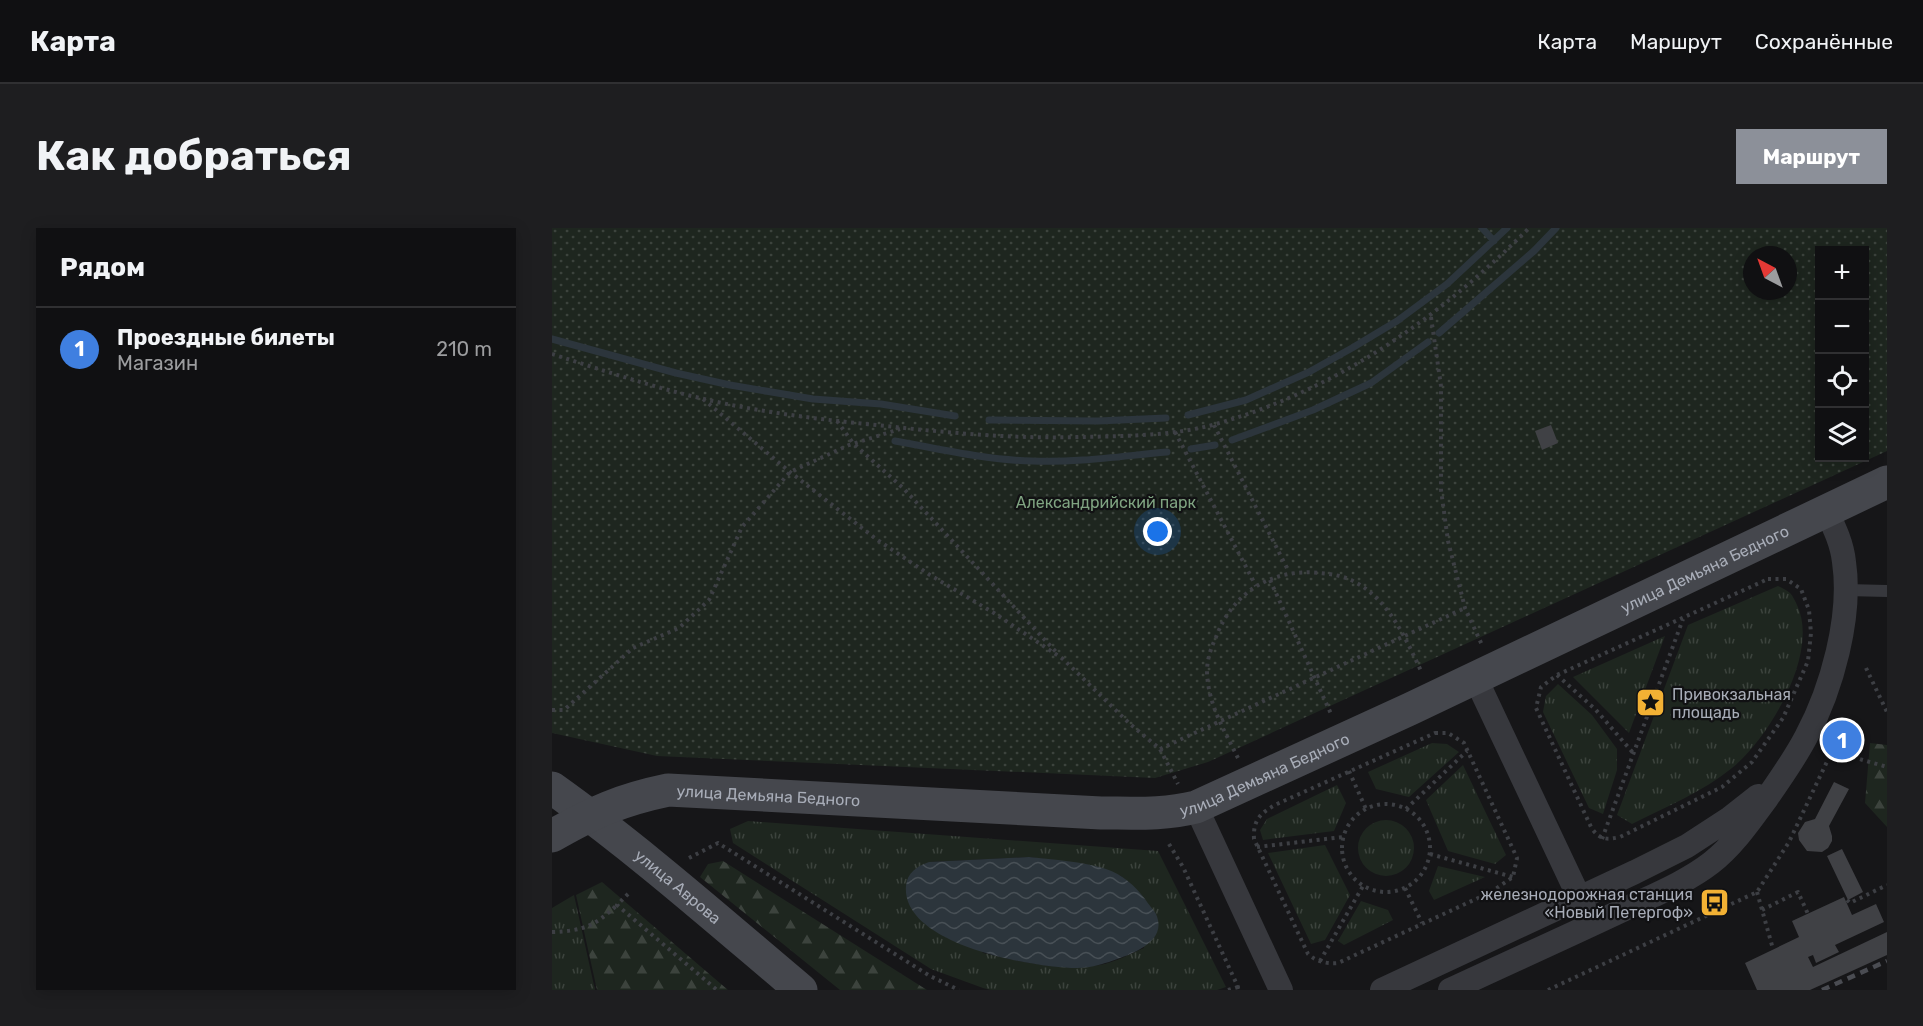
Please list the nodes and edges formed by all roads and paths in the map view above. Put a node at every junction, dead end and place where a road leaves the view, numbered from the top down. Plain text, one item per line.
1 (1529, 228) edge
2 (1431, 317) junction
3 (552, 354) edge
4 (703, 398) junction
5 (837, 421) junction
6 (1214, 425) junction
7 (902, 428) junction
8 (1175, 432) junction
9 (853, 443) junction
10 (790, 472) junction
11 (1887, 482) edge
12 (1826, 510) junction
13 (1289, 573) junction
14 (1269, 580) junction
15 (1256, 586) junction
16 (1846, 590) junction
17 (1887, 591) edge
18 (1465, 608) junction
19 (1684, 618) junction
20 (1405, 638) junction
21 (1063, 659) junction
22 (1479, 663) junction
23 (1866, 668) dead end
24 (1557, 675) junction
25 (1423, 676) dead end
26 (1314, 679) junction
27 (552, 710) edge
28 (1887, 713) edge
29 (1332, 717) dead end
30 (1220, 722) junction
31 (1160, 749) junction
32 (1467, 751) junction
33 (1634, 754) junction
34 (1239, 759) dead end
35 (1887, 767) edge
36 (1349, 771) junction
37 (1779, 780) junction
38 (552, 788) edge
39 (1187, 796) junction
40 (1366, 809) junction
41 (1406, 809) junction
42 (590, 815) junction
43 (552, 836) edge
44 (1343, 837) junction
45 (1602, 839) junction
46 (1169, 844) dead end
47 (1257, 847) junction
48 (1430, 854) junction
49 (688, 859) dead end
50 (552, 860) edge
51 (1513, 877) junction
52 (1887, 885) edge
53 (1364, 886) junction
54 (1405, 888) junction
55 (1757, 892) junction
56 (628, 894) dead end
57 (1580, 898) junction
58 (1847, 900) dead end
59 (617, 905) junction
60 (1762, 910) junction
61 (1808, 914) dead end
62 (1422, 923) junction
63 (1592, 925) junction
64 (552, 932) edge
65 (1773, 949) dead end
66 (1320, 961) junction
67 (1237, 989) edge
68 (717, 990) edge
69 (801, 990) edge
70 (959, 990) edge
71 (1228, 990) edge
72 (1281, 990) edge
73 (1382, 990) edge
74 (1450, 990) edge
75 (1548, 990) edge

1 - 2 path
2 - 6 path
2 - 18 path
3 - 4 path
4 - 5 path
4 - 10 path
5 - 7 path
5 - 9 path
6 - 8 path
6 - 13 path
7 - 8 path
7 - 9 path
8 - 15 path
9 - 10 path
9 - 21 path
10 - 21 path
10 - 27 path
11 - 12 street, улица Демьяна Бедного
12 - 16 street
12 - 22 street, улица Демьяна Бедного
13 - 14 path
13 - 20 path
14 - 15 path
14 - 26 path
15 - 30 path
16 - 17 lane
16 - 37 street
18 - 20 path
18 - 22 path
19 - 24 path
19 - 33 path
19 - 45 path
20 - 25 path
20 - 26 path
21 - 31 path
22 - 39 street, улица Демьяна Бедного
22 - 57 street
23 - 28 path
24 - 33 path
24 - 45 path
26 - 29 path
26 - 30 path
30 - 31 path
30 - 34 path
31 - 39 path
32 - 36 path
32 - 41 path
32 - 51 path
33 - 45 path
35 - 55 path
36 - 40 path
36 - 47 path
37 - 57 street
37 - 63 street
38 - 42 street, улица Аврова
39 - 42 street, улица Демьяна Бедного
39 - 72 street
40 - 41 path
40 - 44 path
41 - 48 path
42 - 43 street, улица Демьяна Бедного
42 - 50 street
42 - 69 street, улица Аврова
44 - 47 path
44 - 53 path
46 - 67 path
47 - 66 path
48 - 51 path
48 - 54 path
49 - 70 path
51 - 62 path
52 - 58 path
53 - 54 path
53 - 66 path
54 - 62 path
55 - 60 path
55 - 75 path
56 - 59 path
57 - 63 street
57 - 73 street
59 - 64 path
59 - 68 path
60 - 61 path
60 - 65 path
62 - 66 path
63 - 74 street
67 - 71 path

